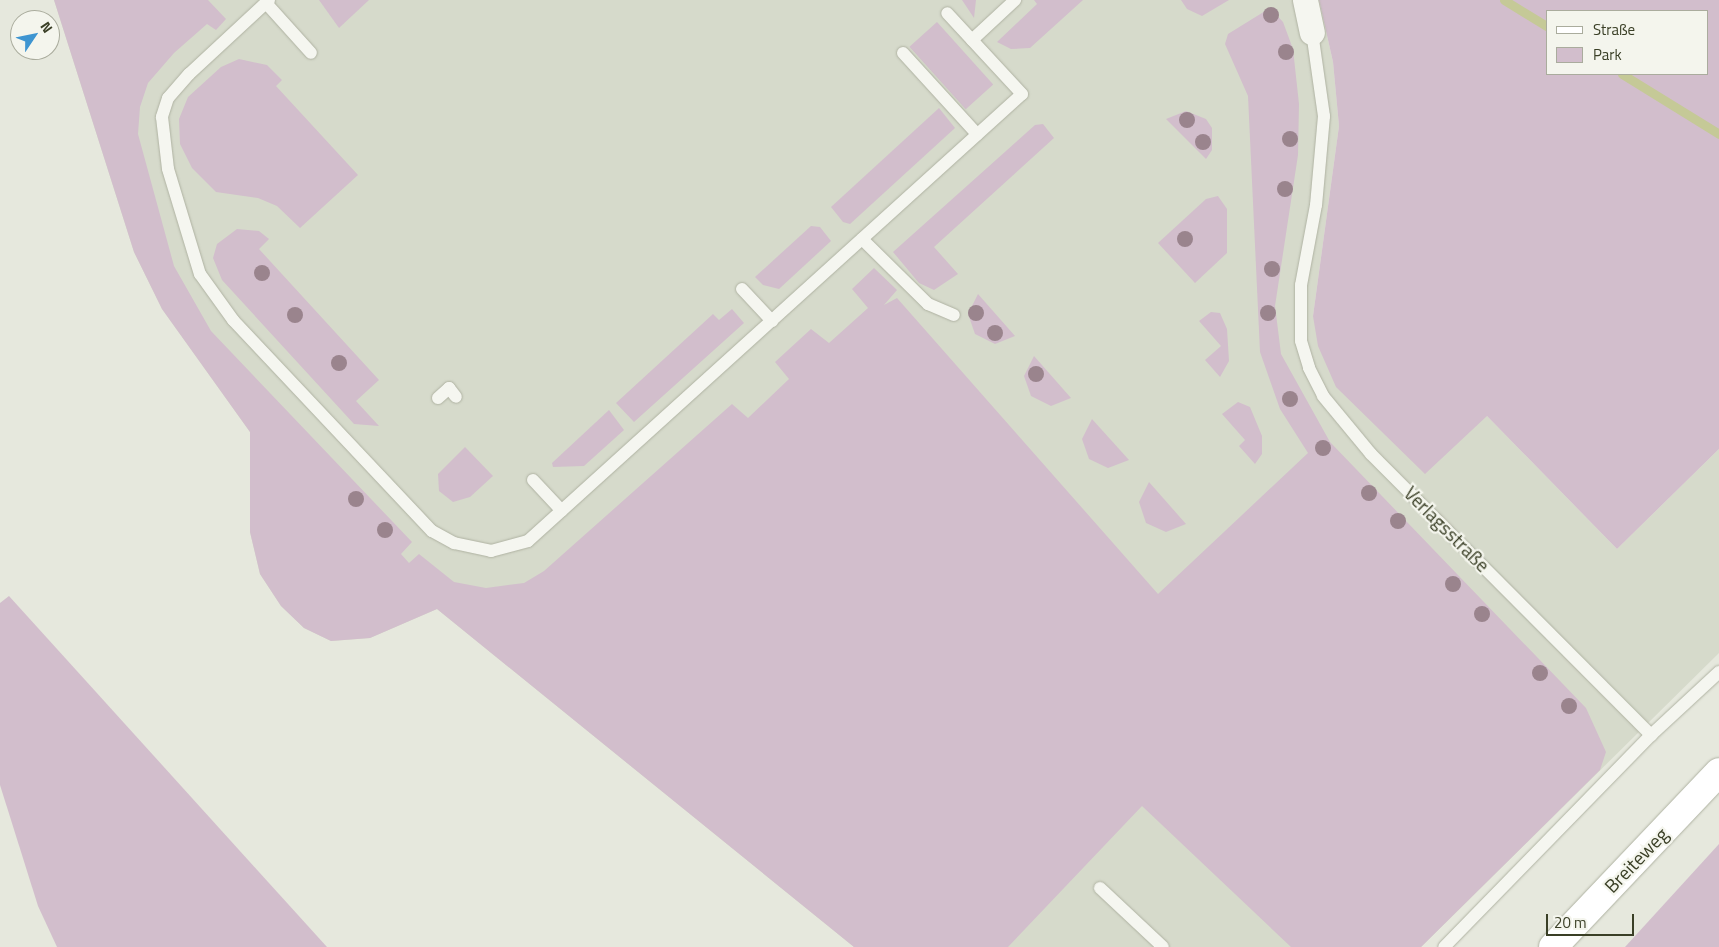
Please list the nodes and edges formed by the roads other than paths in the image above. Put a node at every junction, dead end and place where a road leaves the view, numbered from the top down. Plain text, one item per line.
1 (1015, 0) edge
2 (1305, 0) edge
3 (268, 2) edge
4 (947, 13) dead end
5 (1312, 32) joint
6 (972, 40) junction
7 (311, 53) dead end
8 (903, 53) dead end
9 (978, 134) junction
10 (862, 238) junction
11 (742, 289) dead end
12 (954, 315) dead end
13 (772, 321) junction
14 (456, 397) dead end
15 (438, 398) dead end
16 (533, 480) dead end
17 (562, 511) junction
18 (1719, 672) edge
19 (1651, 735) junction
20 (1719, 772) edge
21 (1100, 888) dead end
22 (1163, 947) edge
23 (1444, 947) edge
24 (1553, 947) edge

1 - 6 lane
2 - 5 street, Verlagsstraße
3 - 7 lane
3 - 17 lane
4 - 6 lane
5 - 19 lane, Verlagsstraße
6 - 9 lane
8 - 9 lane
9 - 10 lane
10 - 12 lane
10 - 13 lane
11 - 13 lane
13 - 17 lane
14 - 15 lane
16 - 17 lane
18 - 19 lane
19 - 23 lane
20 - 24 street, Breiteweg
21 - 22 lane

